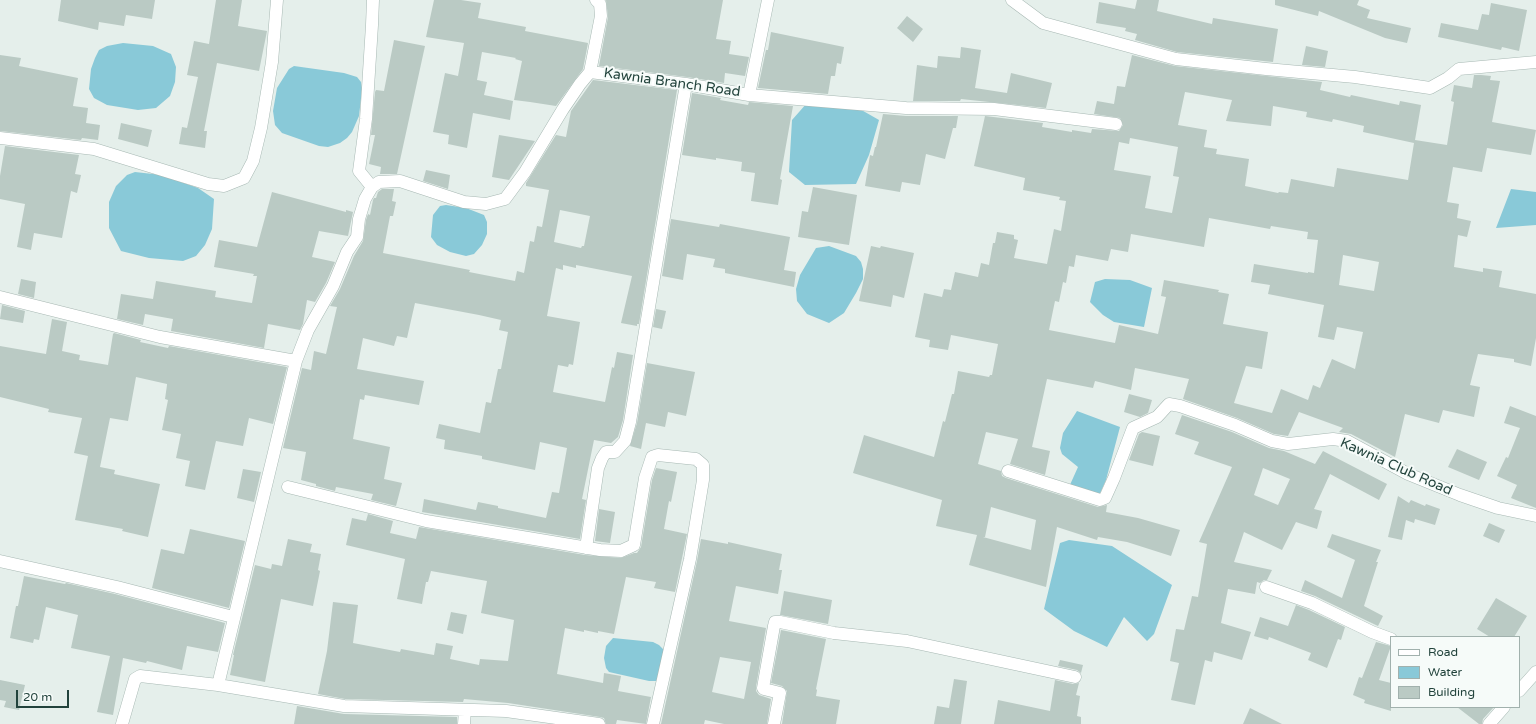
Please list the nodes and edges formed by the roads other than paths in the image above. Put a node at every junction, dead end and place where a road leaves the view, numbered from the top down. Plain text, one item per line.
1 (278, 0) edge
2 (373, 0) edge
3 (596, 0) edge
4 (768, 0) edge
5 (1012, 0) edge
6 (1536, 62) edge
7 (590, 72) junction
8 (686, 84) junction
9 (748, 95) junction
10 (1116, 124) dead end
11 (0, 138) edge
12 (372, 187) junction
13 (0, 298) edge
14 (296, 361) junction
15 (1008, 471) dead end
16 (288, 487) dead end
17 (1536, 516) edge
18 (586, 548) junction
19 (0, 561) edge
20 (1266, 587) dead end
21 (233, 617) junction
22 (1390, 639) edge
23 (1536, 672) edge
24 (1075, 677) dead end
25 (218, 685) junction
26 (1520, 690) edge
27 (1503, 708) edge
28 (465, 710) junction
29 (122, 724) edge
30 (464, 724) edge
31 (599, 724) edge
32 (653, 724) edge
33 (774, 724) edge
34 (1489, 724) edge

1 - 11 street
2 - 12 street
3 - 7 street
4 - 9 street
5 - 6 street
7 - 8 street, Kawnia Branch Road
7 - 12 street, Kawnia Branch Road
8 - 9 street, Kawnia Branch Road
8 - 18 street
9 - 10 street, Kawnia Branch Road
12 - 14 street
13 - 14 street
14 - 21 street
15 - 17 street, Kawnia Club Road
16 - 18 street
18 - 32 street
19 - 21 street
20 - 22 street
21 - 25 street
23 - 26 street
24 - 33 street
25 - 28 street
25 - 29 street
27 - 34 street
28 - 30 street
28 - 31 street

